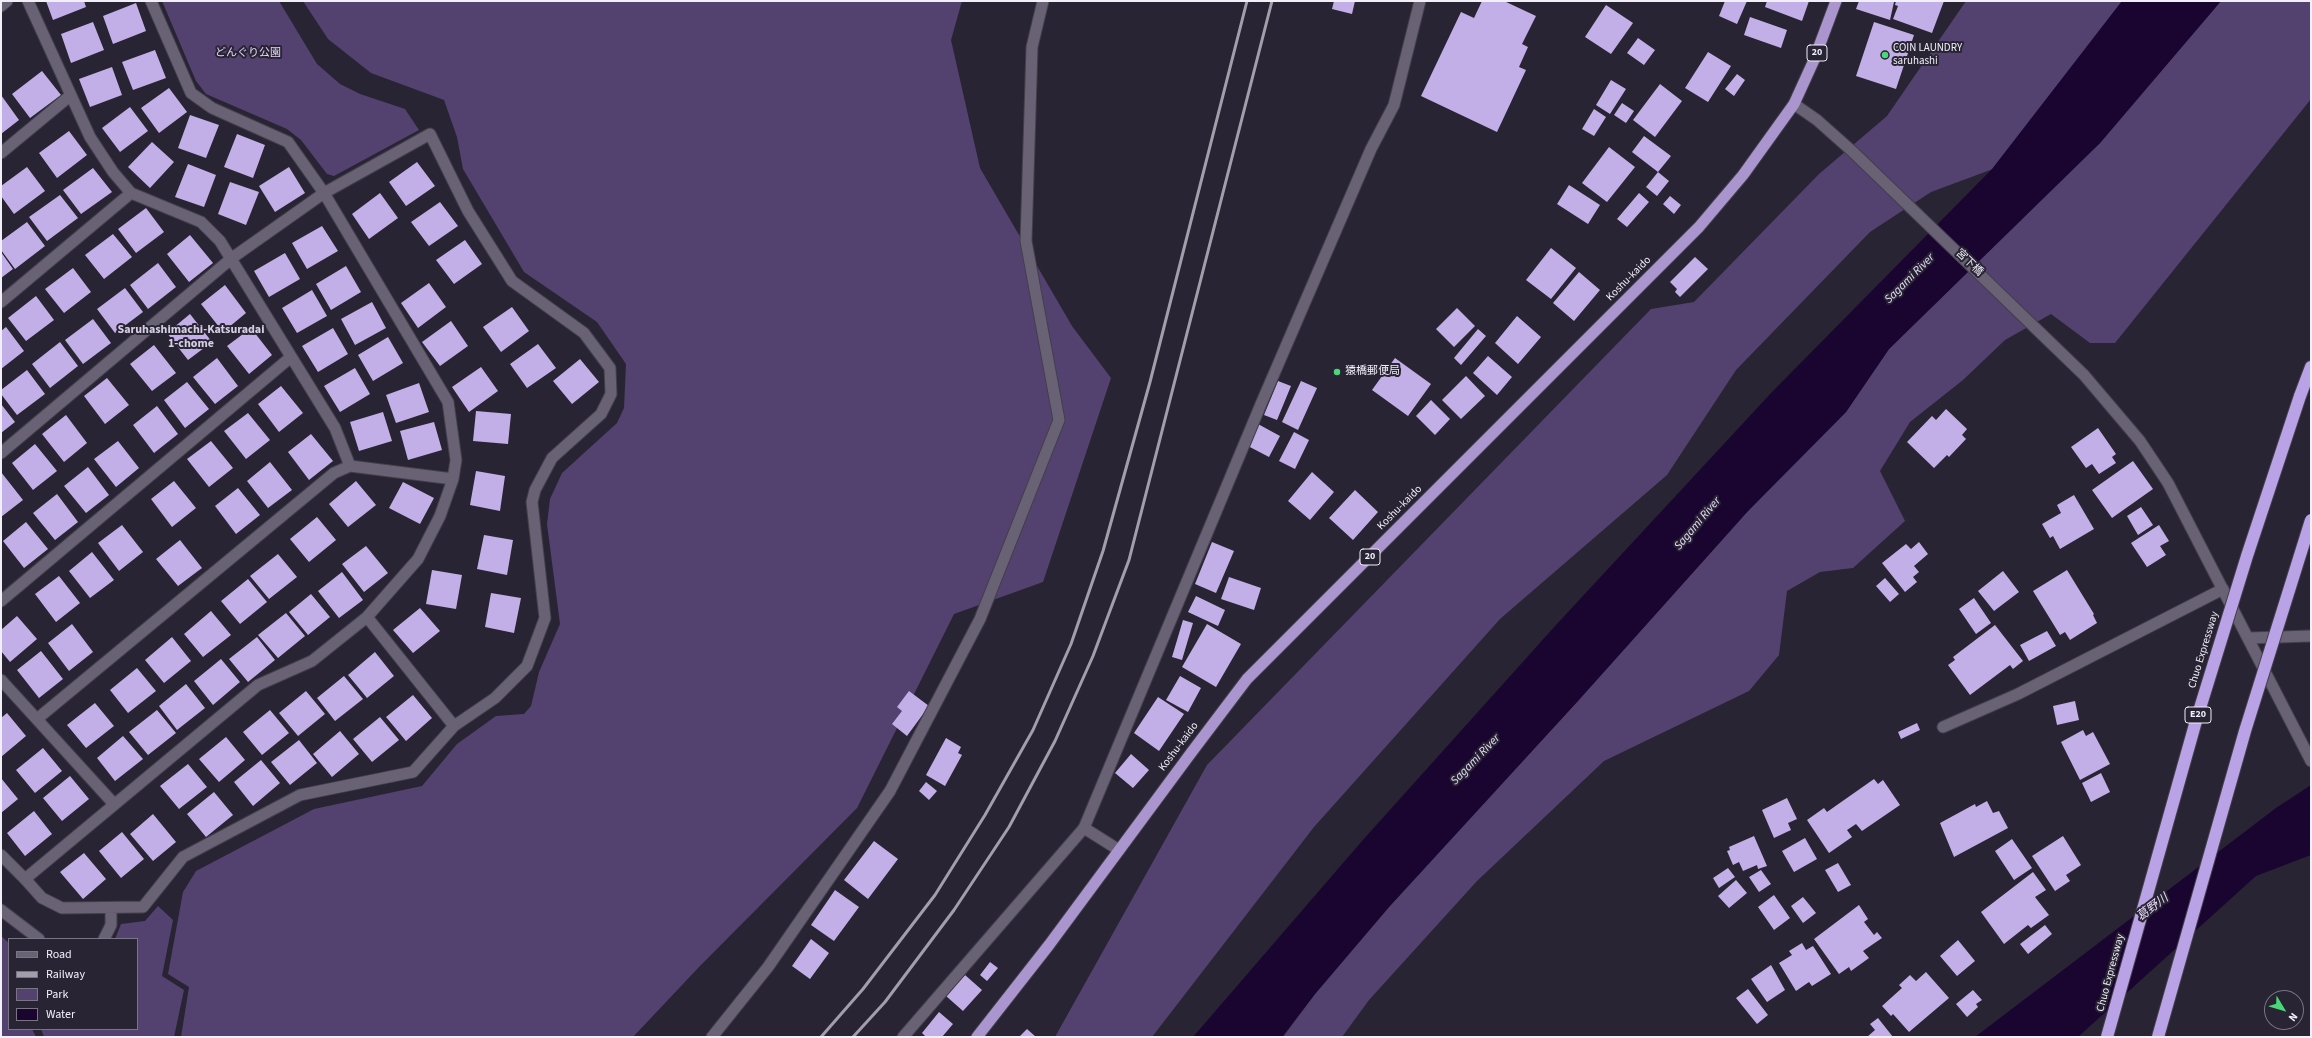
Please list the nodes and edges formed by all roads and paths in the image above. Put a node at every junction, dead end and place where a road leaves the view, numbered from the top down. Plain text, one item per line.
1 (7, 1) edge
2 (28, 1) edge
3 (151, 1) edge
4 (1043, 1) edge
5 (1420, 1) edge
6 (1836, 1) edge
7 (1, 6) edge
8 (71, 96) junction
9 (1794, 104) junction
10 (1, 153) edge
11 (131, 193) junction
12 (324, 193) junction
13 (232, 258) junction
14 (1, 302) edge
15 (291, 357) junction
16 (2311, 367) edge
17 (1, 453) edge
18 (350, 466) junction
19 (453, 479) junction
20 (2311, 520) edge
21 (2223, 589) junction
22 (1, 601) edge
23 (367, 617) junction
24 (2311, 636) edge
25 (2249, 638) junction
26 (1, 680) edge
27 (37, 719) junction
28 (454, 726) junction
29 (1943, 727) dead end
30 (2311, 761) edge
31 (114, 804) junction
32 (1084, 828) junction
33 (1119, 850) junction
34 (1, 855) edge
35 (25, 879) junction
36 (111, 908) junction
37 (1, 910) edge
38 (38, 938) edge
39 (104, 938) edge
40 (712, 1037) edge
41 (903, 1037) edge
42 (977, 1037) edge
43 (2107, 1037) edge
44 (2158, 1037) edge

1 - 7 street
2 - 8 street
3 - 12 street
4 - 40 street
5 - 32 street
6 - 9 highway, Koshu-kaido / 20
8 - 10 street
8 - 11 street
9 - 21 street, 宮下橋
9 - 33 highway, Koshu-kaido / 20
11 - 13 street
11 - 14 street
12 - 13 street
12 - 19 street
12 - 28 street
13 - 15 street
13 - 17 street
15 - 18 street
15 - 22 street
16 - 43 highway, Chuo Expressway / E20, bridge
18 - 19 street
18 - 27 street
19 - 23 street
20 - 44 highway, bridge
21 - 25 street, 宮下橋
21 - 29 street
23 - 28 street
23 - 31 street
24 - 25 street
25 - 30 street, 宮下橋
26 - 27 street
27 - 31 street
28 - 36 street
31 - 35 street
32 - 33 street
32 - 41 street
33 - 42 highway, Koshu-kaido / 20
34 - 35 street
35 - 36 street
36 - 39 street
37 - 38 street

